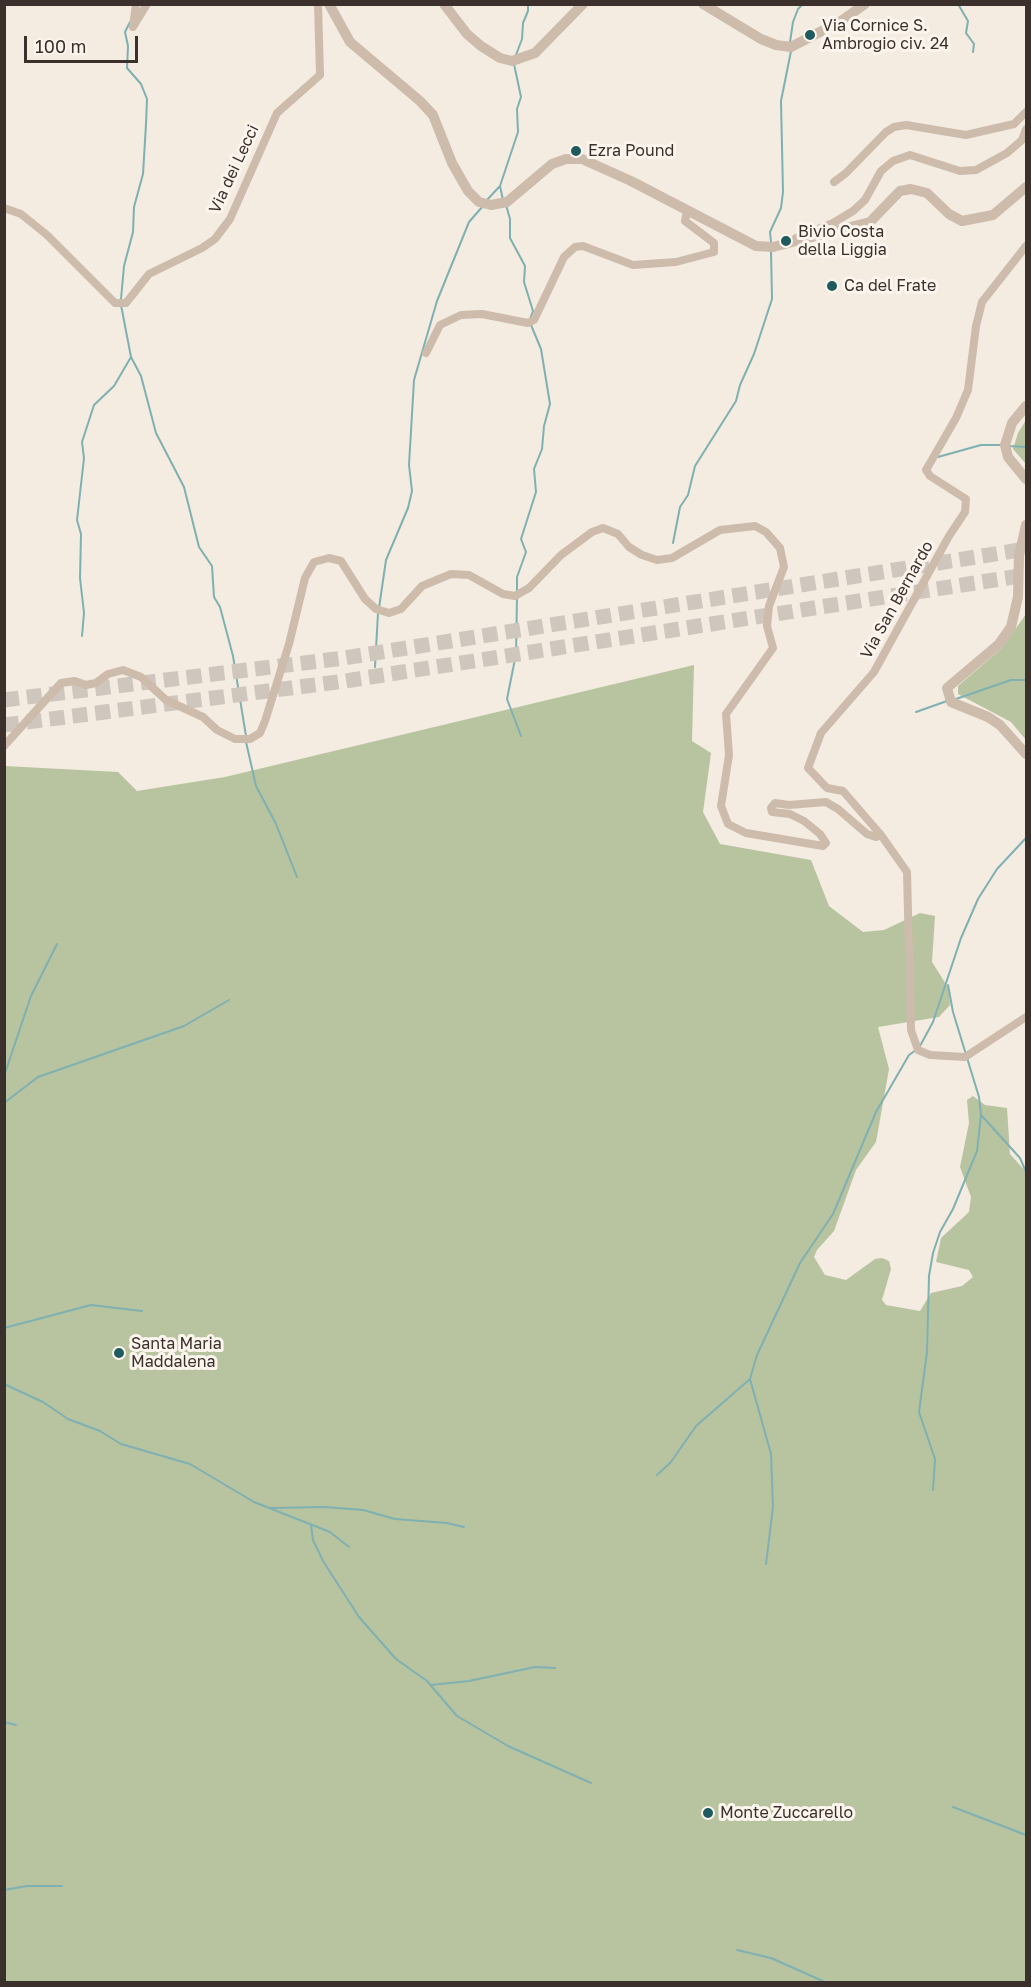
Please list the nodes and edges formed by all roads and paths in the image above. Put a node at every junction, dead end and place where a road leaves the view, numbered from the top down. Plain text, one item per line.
1 (136, 4) edge
2 (147, 4) edge
3 (318, 4) edge
4 (329, 4) edge
5 (444, 4) edge
6 (583, 4) edge
7 (703, 4) edge
8 (865, 4) edge
9 (1026, 112) edge
10 (1026, 129) edge
11 (834, 182) dead end
12 (1026, 187) edge
13 (4, 208) edge
14 (687, 211) junction
15 (788, 243) junction
16 (1026, 246) edge
17 (426, 353) dead end
18 (1026, 406) edge
19 (1026, 479) edge
20 (1026, 525) edge
21 (4, 746) edge
22 (1026, 754) edge
23 (881, 835) junction
24 (1026, 1017) edge

1 - 2 street
3 - 13 street, Via dei Lecci
4 - 14 street
5 - 6 street
7 - 8 street
9 - 11 street
10 - 15 street
12 - 15 street
14 - 15 street
14 - 17 street
16 - 23 street, Via San Bernardo
18 - 19 street
20 - 22 street
21 - 23 street
23 - 24 street, Via San Bernardo

